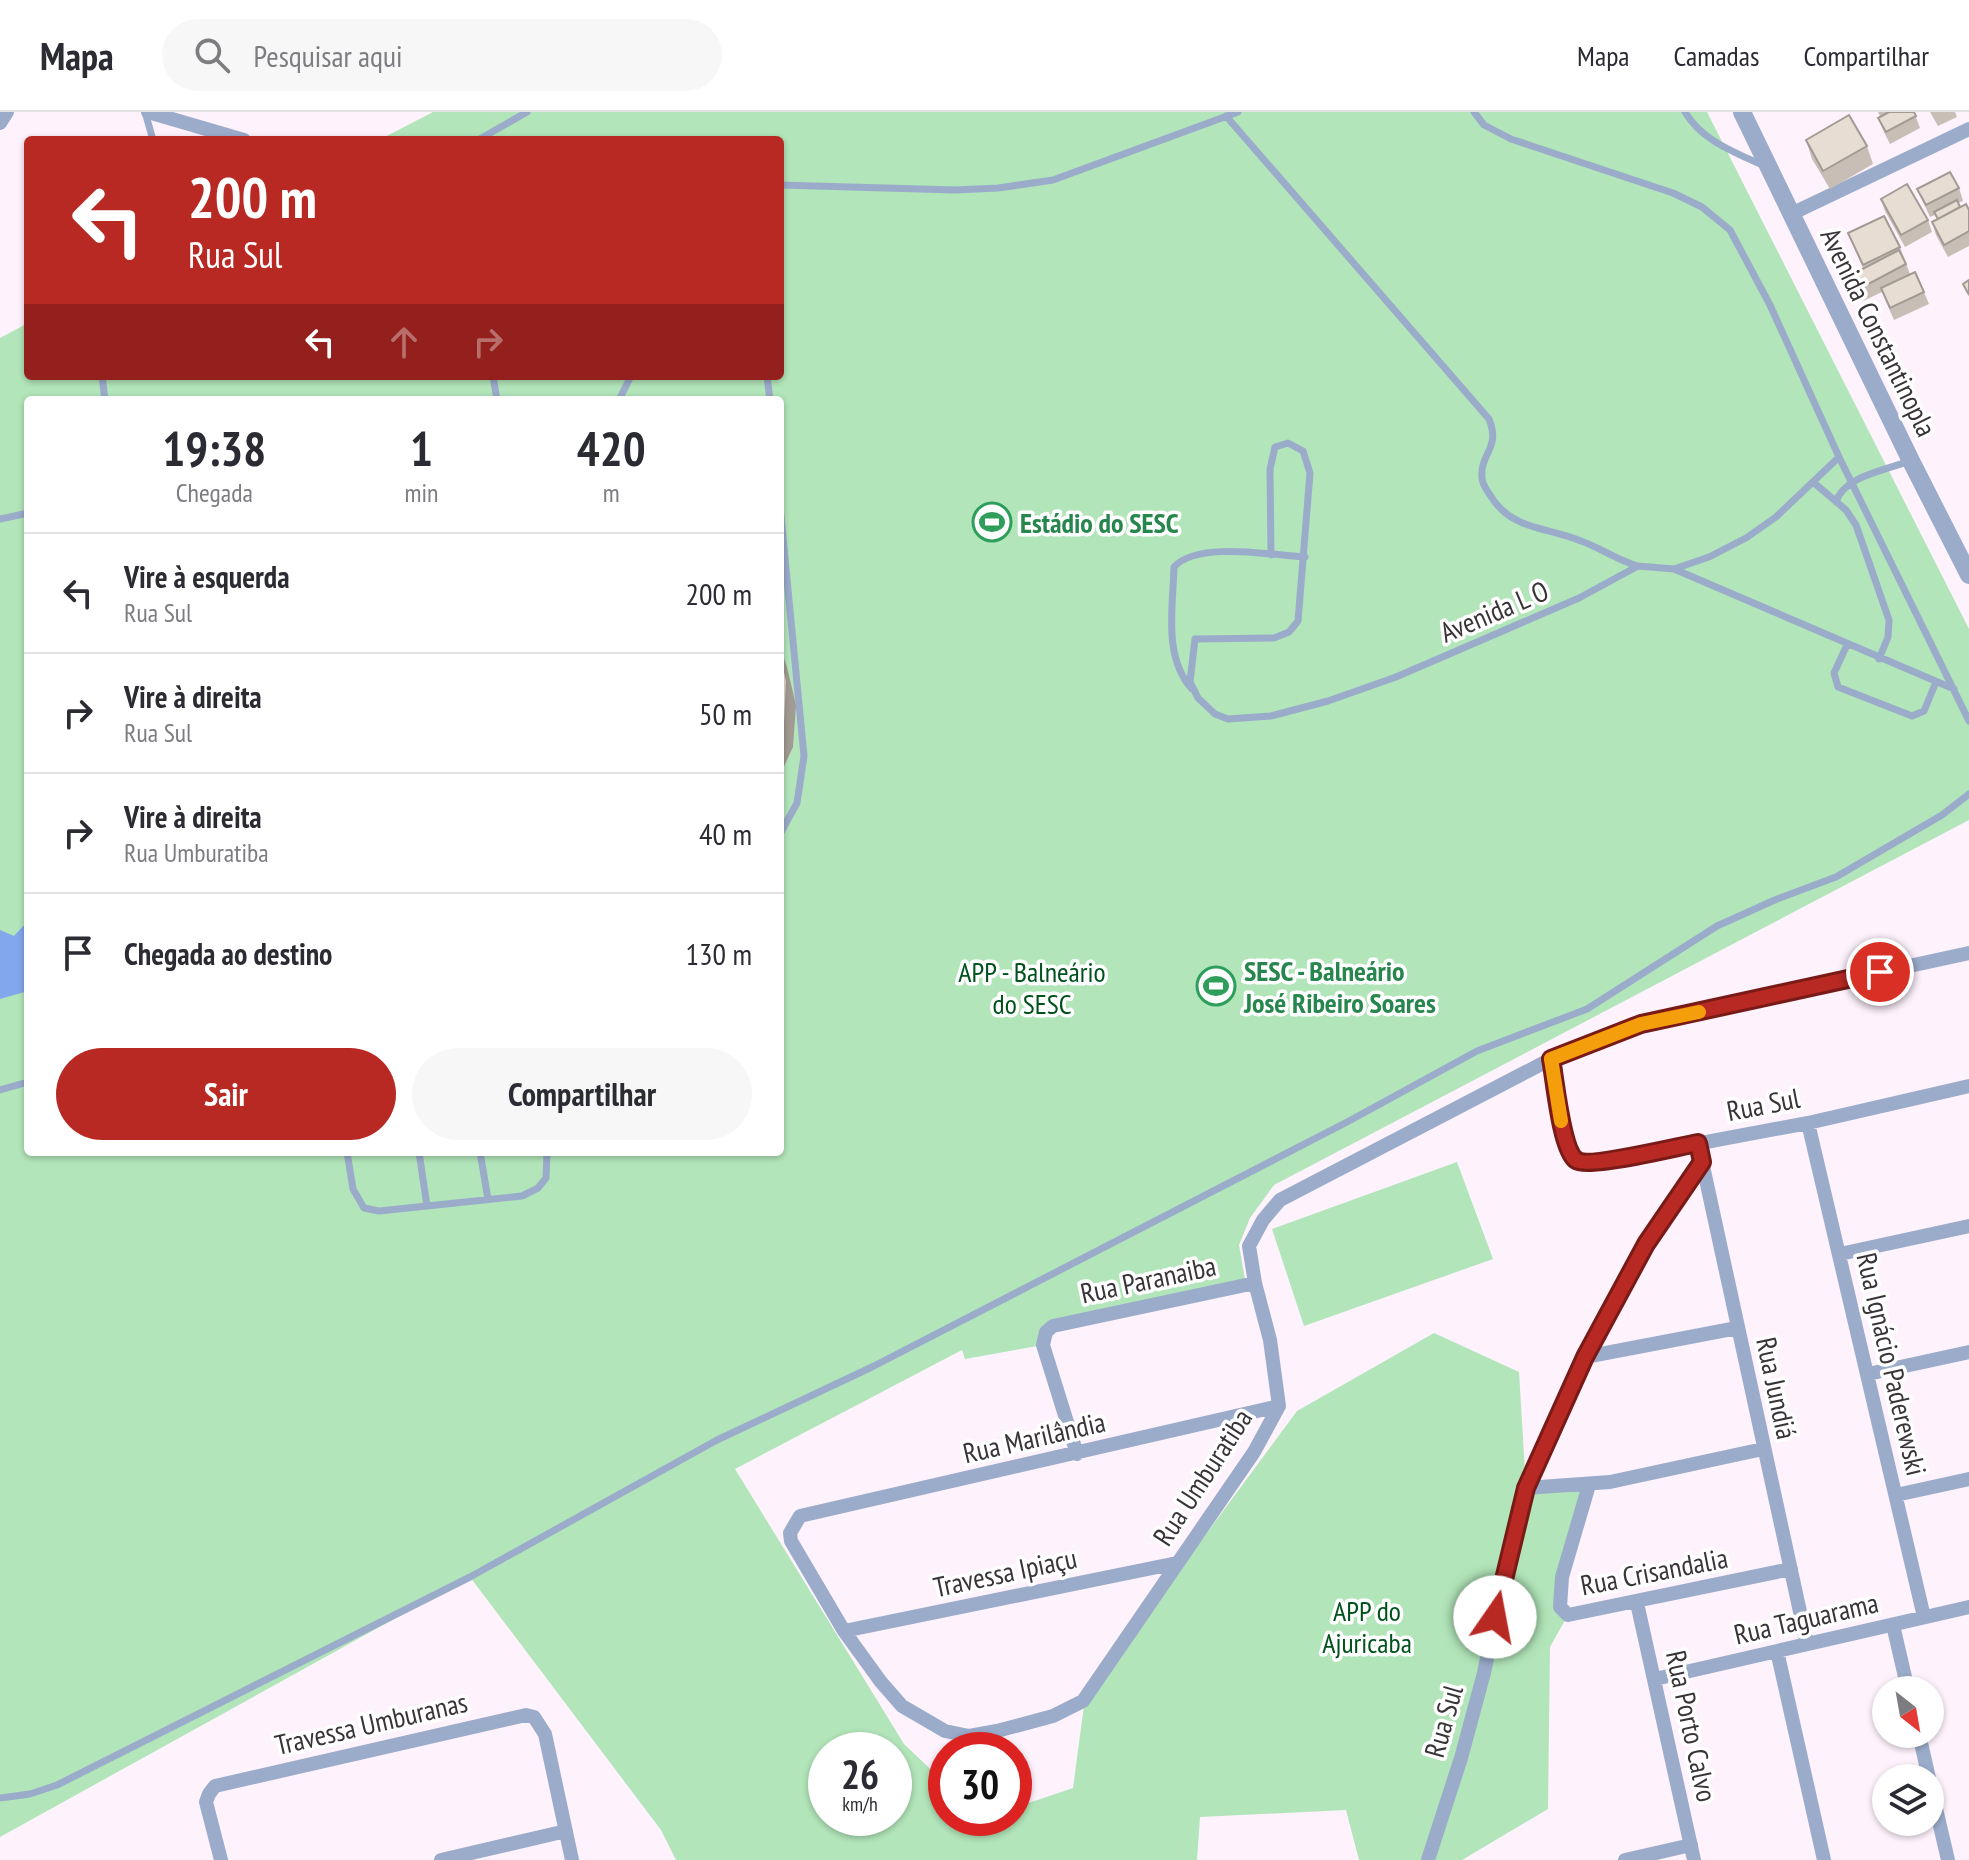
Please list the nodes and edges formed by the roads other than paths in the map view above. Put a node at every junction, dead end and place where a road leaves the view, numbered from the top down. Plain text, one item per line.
1 (7, 112) edge
2 (146, 112) edge
3 (527, 112) edge
4 (1238, 112) edge
5 (1474, 112) edge
6 (1685, 112) edge
7 (1742, 112) edge
8 (1226, 116) junction
9 (0, 123) edge
10 (1969, 129) edge
11 (152, 136) edge
12 (230, 136) edge
13 (485, 136) edge
14 (1770, 169) junction
15 (784, 185) edge
16 (1791, 214) junction
17 (1839, 457) junction
18 (1911, 461) junction
19 (1851, 481) junction
20 (1813, 482) junction
21 (1836, 502) junction
22 (24, 514) edge
23 (0, 519) edge
24 (784, 548) edge
25 (1271, 555) junction
26 (1305, 557) junction
27 (1638, 566) junction
28 (1674, 569) junction
29 (1969, 575) edge
30 (1847, 645) junction
31 (1879, 659) junction
32 (1936, 682) junction
33 (1954, 689) junction
34 (1193, 691) junction
35 (1969, 721) edge
36 (1969, 794) edge
37 (784, 827) edge
38 (1969, 953) edge
39 (1551, 1059) junction
40 (24, 1083) edge
41 (1969, 1086) edge
42 (0, 1090) edge
43 (1808, 1123) junction
44 (1698, 1143) junction
45 (348, 1156) edge
46 (420, 1156) edge
47 (481, 1156) edge
48 (547, 1156) edge
49 (1702, 1162) junction
50 (488, 1199) junction
51 (427, 1206) junction
52 (1969, 1226) edge
53 (1840, 1254) junction
54 (1255, 1283) junction
55 (1737, 1328) junction
56 (1969, 1352) edge
57 (1585, 1357) junction
58 (1868, 1374) junction
59 (1279, 1406) junction
60 (1763, 1449) junction
61 (1077, 1454) junction
62 (1969, 1479) edge
63 (1589, 1485) junction
64 (1526, 1488) junction
65 (1896, 1495) junction
66 (800, 1516) joint
67 (1177, 1563) junction
68 (1791, 1569) junction
69 (1637, 1603) junction
70 (1969, 1607) edge
71 (1924, 1617) junction
72 (1893, 1625) junction
73 (844, 1631) junction
74 (1807, 1644) junction
75 (1777, 1651) junction
76 (1905, 1676) edge
77 (1655, 1679) junction
78 (0, 1798) edge
79 (566, 1831) junction
80 (1943, 1836) edge
81 (1691, 1845) junction
82 (221, 1860) edge
83 (441, 1860) edge
84 (572, 1860) edge
85 (1428, 1860) edge
86 (1625, 1860) edge
87 (1694, 1860) edge
88 (1824, 1860) edge
89 (1948, 1860) edge

1 - 9 street
2 - 11 lane
2 - 12 street
3 - 13 lane
4 - 8 lane
5 - 17 lane
6 - 14 lane
7 - 14 street, Avenida Constantinopla
8 - 15 lane
8 - 27 lane
10 - 16 street
14 - 16 street, Avenida Constantinopla
16 - 18 street, Avenida Constantinopla
17 - 19 lane
17 - 20 lane
18 - 19 lane
18 - 29 street, Avenida Constantinopla
19 - 21 lane
19 - 33 lane
20 - 21 lane
20 - 28 lane
21 - 31 lane
22 - 23 lane
24 - 37 lane
25 - 26 lane
25 - 26 lane
25 - 34 lane
26 - 34 lane
27 - 28 lane
27 - 34 lane, Avenida L O
28 - 30 lane
30 - 31 lane
30 - 32 lane
31 - 32 lane
32 - 33 lane
33 - 35 lane
36 - 78 lane
38 - 39 street, Rua Umburatiba
39 - 44 street, Rua Sul
39 - 54 street, Rua Umburatiba
40 - 42 lane
41 - 43 street, Rua Sul
43 - 44 street, Rua Sul
43 - 53 street, Rua Ignácio Paderewski
44 - 49 street, Rua Jundiá
45 - 51 lane
46 - 51 lane
47 - 50 lane
48 - 50 lane
49 - 55 street, Rua Jundiá
49 - 57 street, Rua Sul
50 - 51 lane
52 - 53 street
53 - 58 street, Rua Ignácio Paderewski
54 - 59 street, Rua Umburatiba
54 - 61 street, Rua Paranaiba
55 - 57 street
55 - 60 street, Rua Jundiá
56 - 58 street
57 - 64 street, Rua Sul
58 - 65 street, Rua Ignácio Paderewski
59 - 61 street, Rua Marilândia
59 - 67 street, Rua Umburatiba
60 - 63 street
60 - 68 street, Rua Jundiá
61 - 66 street, Rua Marilândia
62 - 65 street
63 - 64 street
63 - 69 street, Rua Crisandalia
64 - 85 street, Rua Sul
65 - 71 street, Rua Ignácio Paderewski
66 - 73 street, Rua Umburatiba
67 - 73 street, Travessa Ipiaçu
67 - 73 street, Rua Umburatiba
68 - 69 street, Rua Crisandalia
68 - 74 street, Rua Jundiá
69 - 77 street, Rua Porto Calvo
70 - 71 street, Rua Taguarama
71 - 72 street, Rua Taguarama
72 - 74 street, Rua Taguarama
72 - 76 street
74 - 75 street, Rua Taguarama
75 - 77 street, Rua Taguarama
75 - 88 street
77 - 81 street, Rua Porto Calvo
79 - 82 street, Travessa Umburanas
79 - 83 street
79 - 84 street
80 - 89 street
81 - 86 street
81 - 87 street, Rua Porto Calvo

